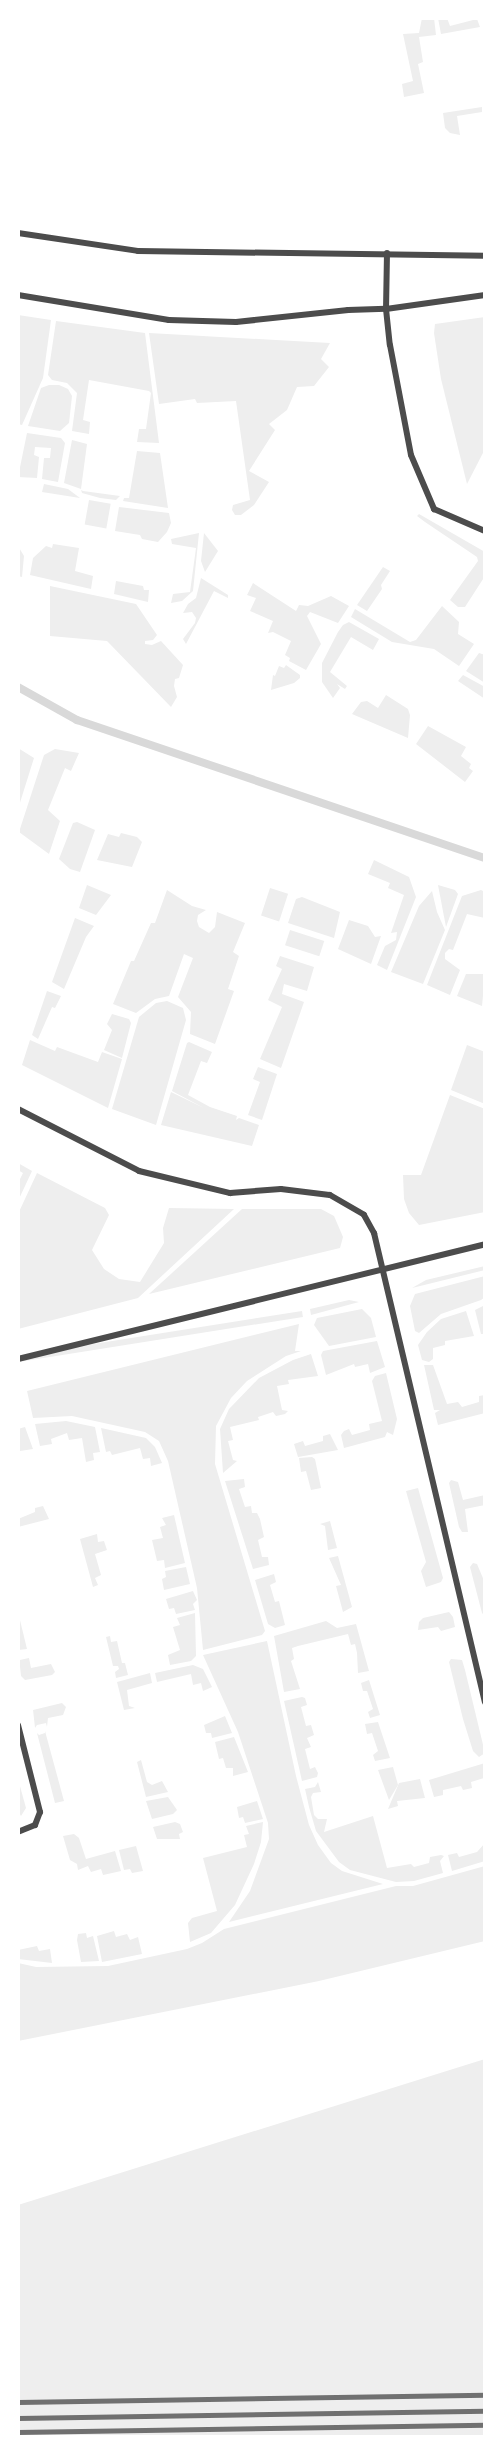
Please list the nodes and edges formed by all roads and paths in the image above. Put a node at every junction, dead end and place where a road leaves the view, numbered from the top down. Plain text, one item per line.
1 (18, 233) edge
2 (387, 253) junction
3 (485, 256) edge
4 (18, 295) edge
5 (485, 295) edge
6 (386, 309) junction
7 (485, 531) edge
8 (18, 1109) edge
9 (485, 1244) edge
10 (382, 1270) junction
11 (18, 1359) edge
12 (485, 1701) edge
13 (18, 1725) edge
14 (18, 1832) edge

1 - 2 street
2 - 3 street
2 - 6 street
4 - 6 street
5 - 6 street
6 - 7 street
8 - 10 street
9 - 10 street
10 - 11 street
10 - 12 street
13 - 14 street

